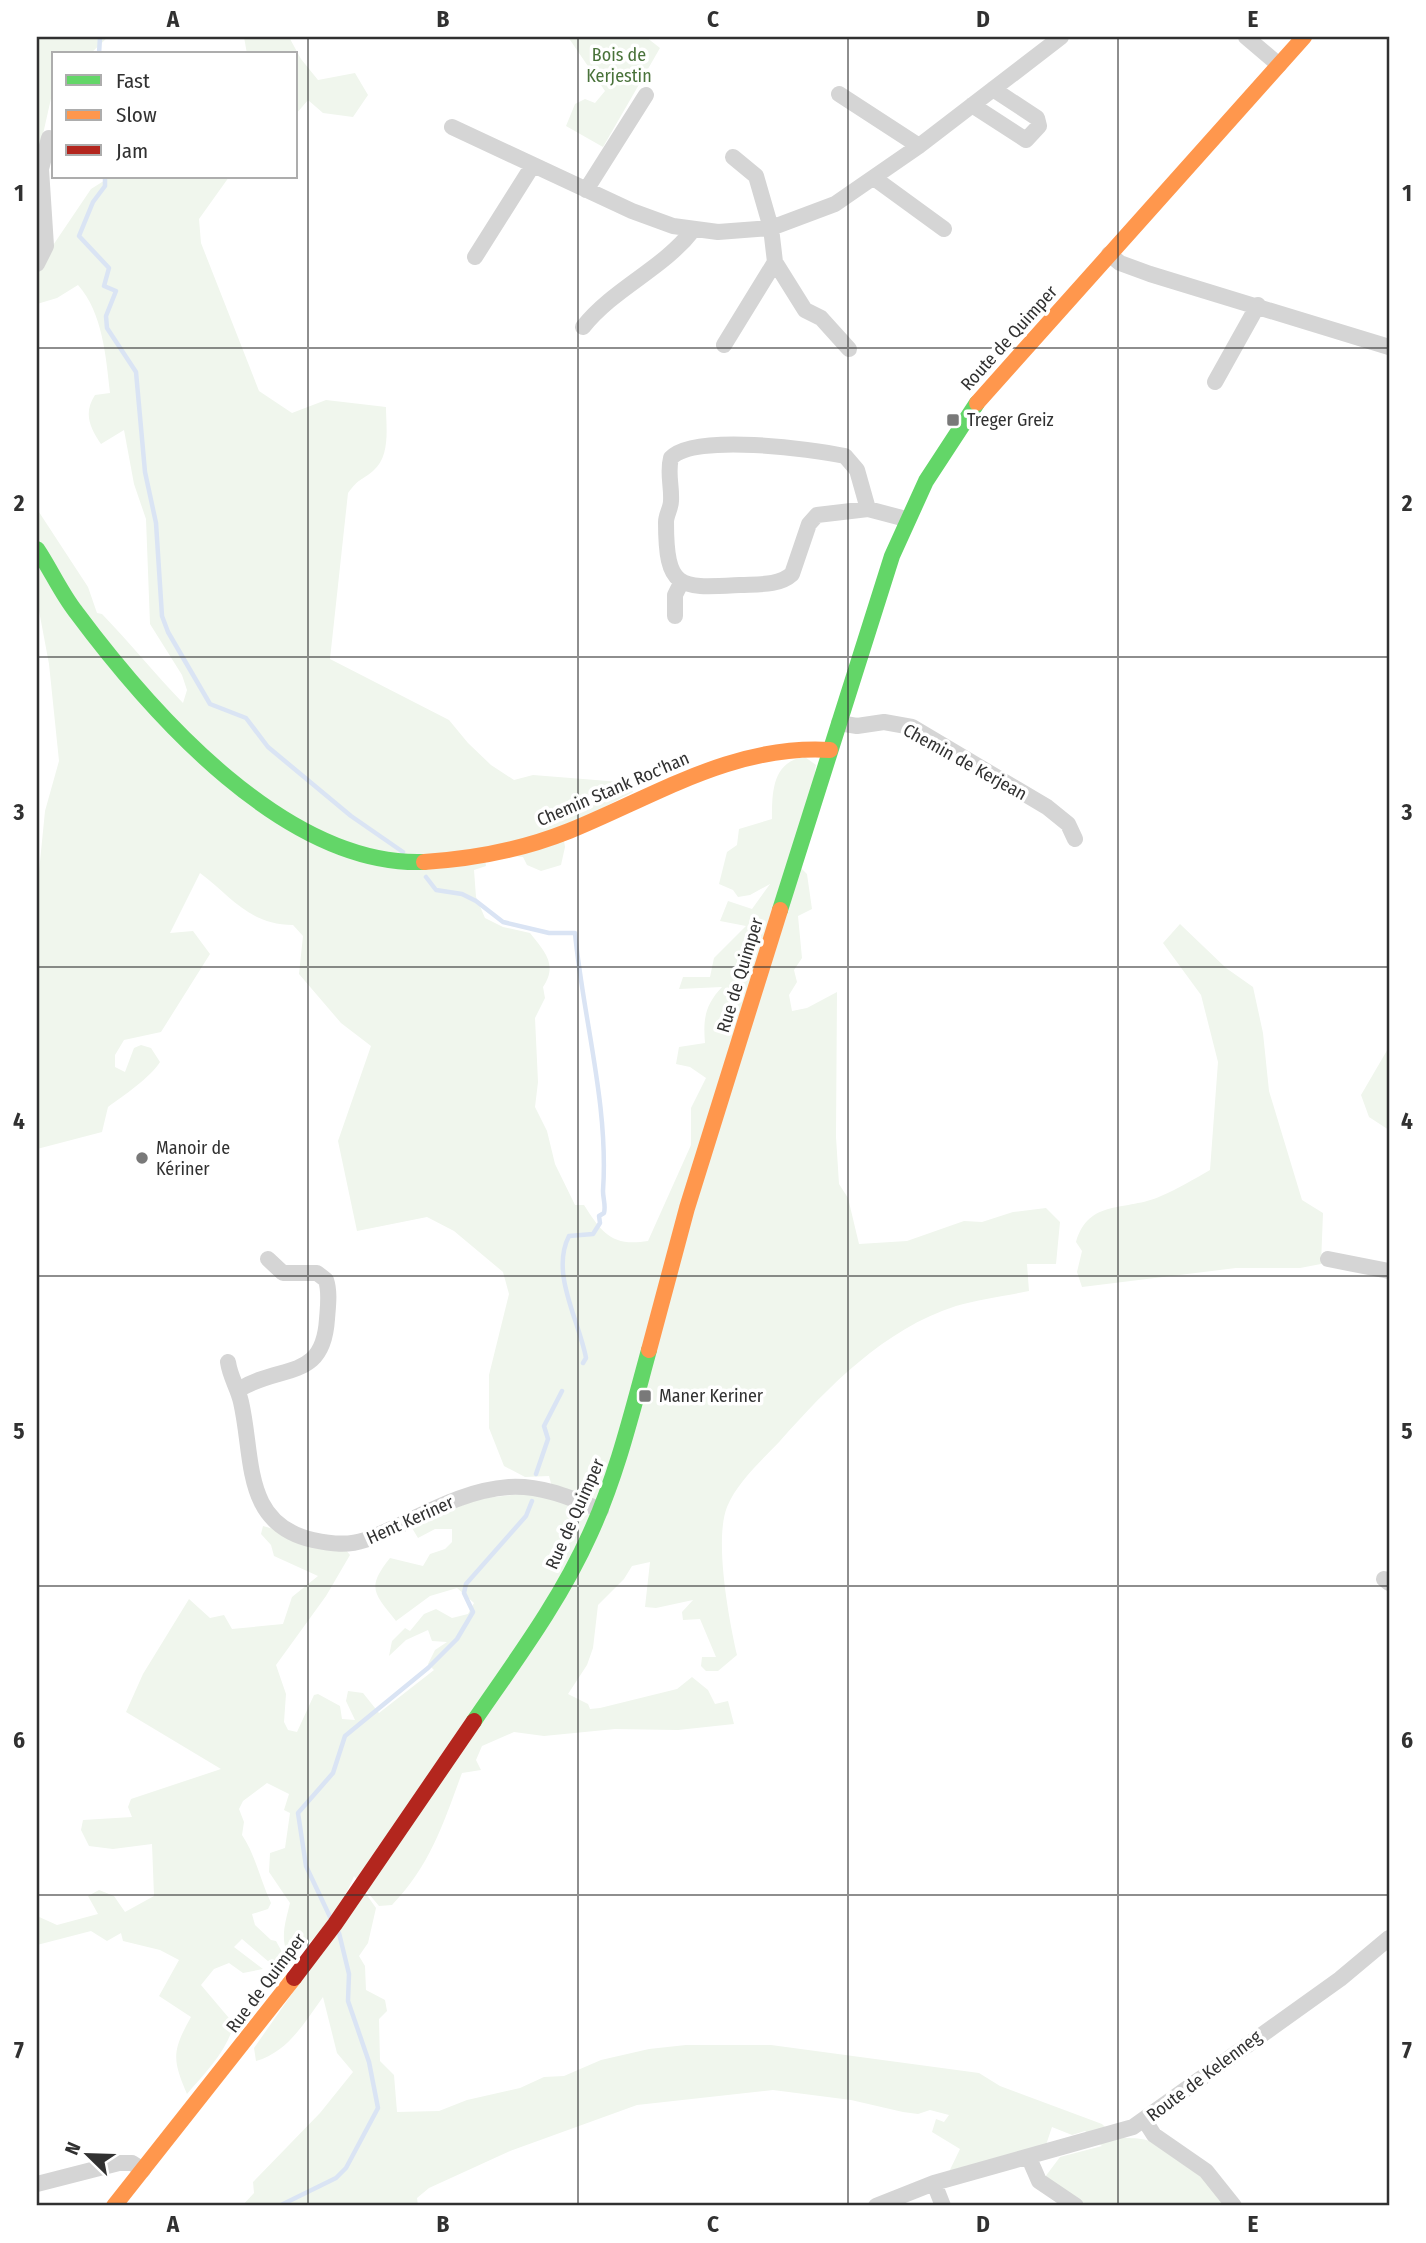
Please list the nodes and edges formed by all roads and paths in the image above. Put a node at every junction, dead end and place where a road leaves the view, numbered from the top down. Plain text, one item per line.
1 (1061, 37) edge
2 (1246, 37) edge
3 (1304, 37) edge
4 (1317, 37) edge
5 (1279, 65) junction
6 (993, 89) junction
7 (839, 94) dead end
8 (646, 95) dead end
9 (972, 106) junction
10 (452, 127) dead end
11 (49, 138) dead end
12 (919, 146) junction
13 (733, 157) dead end
14 (533, 166) junction
15 (874, 178) junction
16 (586, 190) junction
17 (771, 228) junction
18 (944, 229) dead end
19 (693, 230) junction
20 (1109, 254) junction
21 (475, 257) dead end
22 (775, 262) junction
23 (37, 264) edge
24 (1258, 305) junction
25 (583, 327) dead end
26 (724, 345) dead end
27 (1389, 347) edge
28 (849, 349) dead end
29 (1214, 382) dead end
30 (868, 509) junction
31 (906, 519) junction
32 (37, 549) edge
33 (681, 583) junction
34 (675, 616) dead end
35 (839, 723) junction
36 (830, 750) junction
37 (1075, 839) dead end
38 (268, 1259) dead end
39 (1328, 1259) dead end
40 (1389, 1271) edge
41 (228, 1362) dead end
42 (238, 1390) junction
43 (601, 1510) junction
44 (1389, 1938) edge
45 (1144, 2121) junction
46 (1029, 2158) junction
47 (143, 2170) junction
48 (934, 2183) junction
49 (37, 2184) edge
50 (114, 2206) edge
51 (876, 2206) edge
52 (943, 2206) edge
53 (1076, 2206) edge
54 (1234, 2206) edge

1 - 6 street
2 - 5 street
3 - 5 main road, Route de Quimper
4 - 5 main road
5 - 20 main road, Route de Quimper
6 - 9 street
6 - 9 street
7 - 12 street
8 - 16 street
9 - 12 street
10 - 14 street
11 - 23 street
12 - 15 street
13 - 17 street
14 - 16 street
14 - 21 street
15 - 17 street
15 - 18 street
16 - 19 street
17 - 19 street
17 - 22 street
19 - 25 street
20 - 24 street
20 - 31 main road, Route de Quimper
22 - 26 street
22 - 28 street
24 - 27 street
24 - 29 street
30 - 31 street
30 - 33 street
30 - 33 street
31 - 35 main road, Route de Quimper
32 - 36 main road, Chemin Stank Roc'han
33 - 34 street
35 - 36 main road, Rue de Quimper
35 - 37 street, Chemin de Kerjean
36 - 43 main road, Rue de Quimper
38 - 42 street
39 - 40 street
41 - 42 street, Hent Keriner
42 - 43 street, Hent Keriner
43 - 47 main road, Rue de Quimper
44 - 45 street, Route de Kelenneg
45 - 46 street, Route de Kelenneg
45 - 54 street
46 - 48 street, Route de Kelenneg
46 - 53 street
47 - 49 street
47 - 50 main road, Rue de Quimper
48 - 51 street, Route de Kelenneg
48 - 52 street

